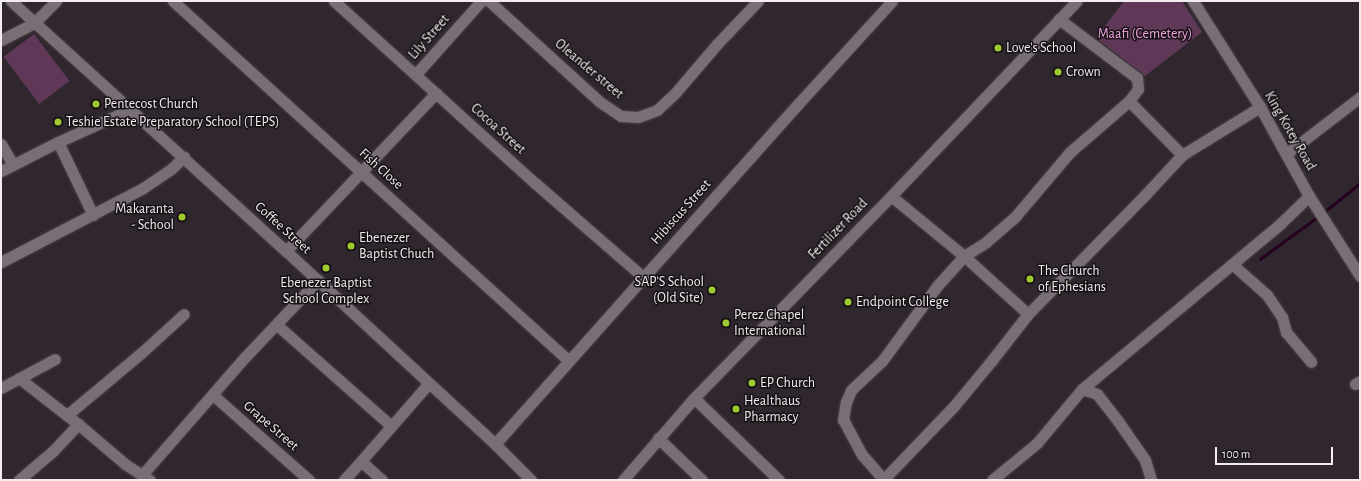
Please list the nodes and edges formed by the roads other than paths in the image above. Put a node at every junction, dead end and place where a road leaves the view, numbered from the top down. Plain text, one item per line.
1 (11, 1) edge
2 (56, 1) edge
3 (173, 1) edge
4 (334, 1) edge
5 (481, 1) edge
6 (488, 1) edge
7 (758, 1) edge
8 (892, 1) edge
9 (1076, 1) edge
10 (1193, 1) edge
11 (1059, 19) junction
12 (34, 23) junction
13 (1, 40) edge
14 (416, 74) junction
15 (436, 93) junction
16 (1360, 97) edge
17 (1129, 101) junction
18 (1260, 107) junction
19 (131, 109) junction
20 (58, 142) junction
21 (1, 144) edge
22 (1182, 154) junction
23 (1286, 154) junction
24 (184, 157) junction
25 (13, 165) junction
26 (361, 170) junction
27 (1, 171) edge
28 (891, 196) junction
29 (1311, 199) junction
30 (93, 215) junction
31 (286, 251) junction
32 (964, 256) junction
33 (1, 262) edge
34 (1232, 264) junction
35 (1360, 276) edge
36 (643, 277) junction
37 (318, 280) junction
38 (184, 314) dead end
39 (1028, 314) junction
40 (277, 325) junction
41 (55, 359) dead end
42 (569, 361) junction
43 (1310, 362) dead end
44 (19, 378) junction
45 (429, 383) junction
46 (2, 384) edge
47 (1082, 389) junction
48 (213, 395) junction
49 (694, 398) junction
50 (67, 415) junction
51 (78, 424) junction
52 (391, 426) junction
53 (658, 438) junction
54 (495, 444) junction
55 (362, 461) junction
56 (146, 478) edge
57 (19, 480) edge
58 (310, 480) edge
59 (344, 480) edge
60 (382, 480) edge
61 (531, 480) edge
62 (623, 480) edge
63 (702, 480) edge
64 (779, 480) edge
65 (883, 480) edge
66 (992, 480) edge
67 (1151, 480) edge

1 - 12 street, Coffee Street
2 - 12 street
3 - 26 street, Fish Close
4 - 14 street, Cocoa Street
5 - 14 street, Lily Street
6 - 7 street, Oleander street
8 - 36 street, Hibiscus Street
9 - 11 street, Fertilizer Road
10 - 18 street, King Kotey Road
11 - 17 street
11 - 28 street, Fertilizer Road
12 - 13 street
12 - 19 street, Coffee Street
14 - 15 street, Cocoa Street
15 - 26 street
15 - 36 street, Cocoa Street
16 - 23 street
17 - 22 street
17 - 32 street
18 - 22 street
18 - 23 street, King Kotey Road
19 - 20 street
19 - 24 street, Coffee Street
20 - 25 street
20 - 30 street
21 - 25 street
22 - 39 street
23 - 29 street, King Kotey Road
24 - 30 street
24 - 31 street, Coffee Street
25 - 27 street
26 - 31 street
26 - 42 street, Fish Close
28 - 32 street
28 - 49 street, Fertilizer Road
29 - 34 street
29 - 35 street, King Kotey Road
30 - 33 street
31 - 37 street, Coffee Street
32 - 39 street
32 - 65 street
34 - 43 street
34 - 47 street
36 - 42 street, Hibiscus Street
37 - 40 street
37 - 45 street, Coffee Street
38 - 50 street
39 - 65 street
40 - 48 street
40 - 52 street
41 - 44 street
42 - 54 street, Hibiscus Street
44 - 46 street
44 - 50 street
45 - 52 street
45 - 54 street, Coffee Street
47 - 66 street
47 - 67 street
48 - 56 street
48 - 58 street, Grape Street
49 - 53 street, Fertilizer Road
49 - 64 street
50 - 51 street
51 - 56 street
51 - 57 street
52 - 55 street
53 - 62 street, Fertilizer Road
53 - 63 street
54 - 61 street, Coffee Street
55 - 59 street
55 - 60 street

